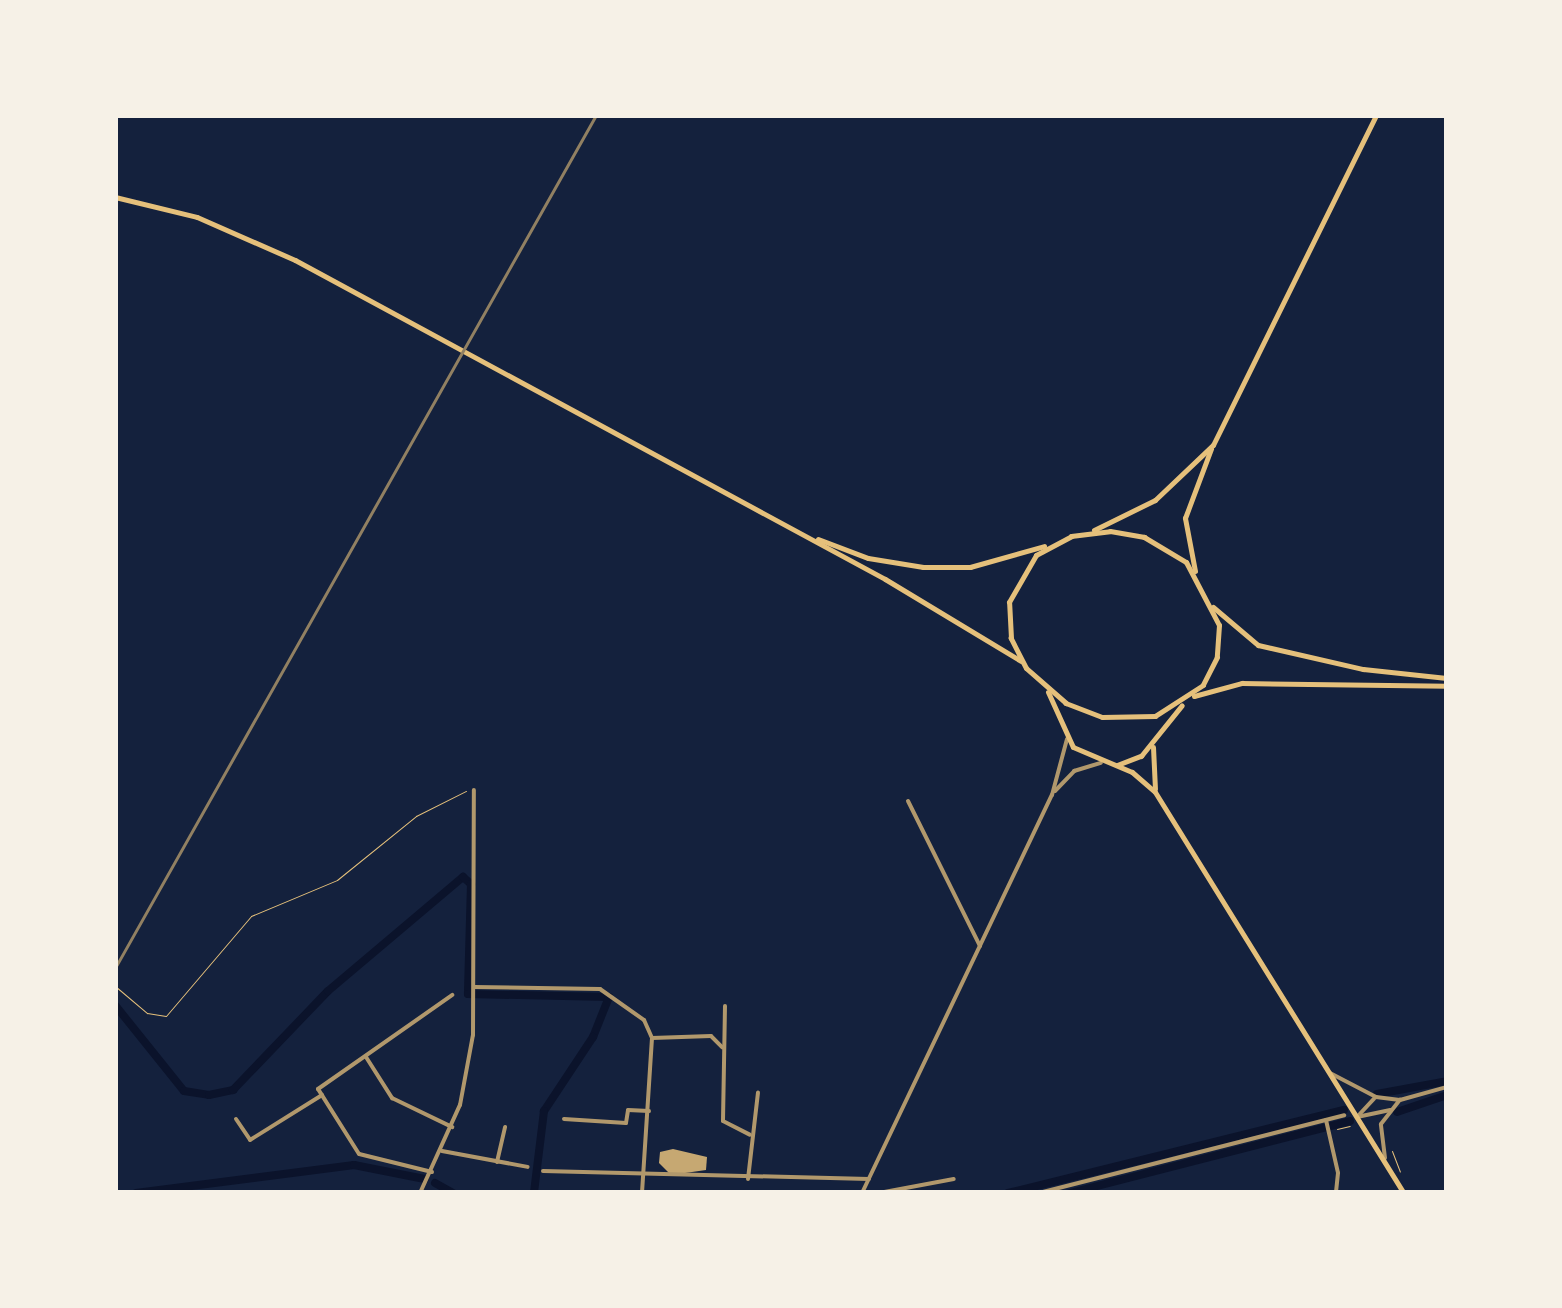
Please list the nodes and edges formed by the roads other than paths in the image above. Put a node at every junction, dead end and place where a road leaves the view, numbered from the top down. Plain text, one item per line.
1 (1376, 115) edge
2 (115, 197) edge
3 (1213, 444) junction
4 (1092, 531) junction
5 (800, 533) junction
6 (1052, 544) junction
7 (1195, 574) junction
8 (1214, 607) junction
9 (1021, 661) junction
10 (1447, 678) edge
11 (1447, 686) edge
12 (1048, 692) junction
13 (1194, 696) junction
14 (1182, 705) junction
15 (1160, 733) junction
16 (1067, 739) junction
17 (1101, 763) junction
18 (1118, 765) junction
19 (474, 790) road end
20 (1156, 792) junction
21 (1052, 795) junction
22 (908, 801) dead end
23 (980, 946) junction
24 (474, 992) junction
25 (452, 995) dead end
26 (724, 1006) dead end
27 (652, 1038) junction
28 (725, 1051) junction
29 (366, 1057) junction
30 (1328, 1072) junction
31 (1447, 1088) edge
32 (758, 1093) dead end
33 (322, 1096) junction
34 (1376, 1098) junction
35 (1400, 1100) junction
36 (1390, 1110) junction
37 (649, 1112) junction
38 (1344, 1115) dead end
39 (1357, 1117) junction
40 (236, 1119) dead end
41 (564, 1119) dead end
42 (1326, 1120) junction
43 (452, 1127) junction
44 (505, 1127) dead end
45 (750, 1135) junction
46 (442, 1151) junction
47 (496, 1162) junction
48 (1386, 1164) junction
49 (528, 1167) dead end
50 (543, 1171) dead end
51 (432, 1172) junction
52 (644, 1176) junction
53 (869, 1178) junction
54 (954, 1178) dead end
55 (748, 1179) junction
56 (420, 1193) edge
57 (642, 1193) edge
58 (862, 1193) edge
59 (879, 1193) edge
60 (1038, 1193) edge
61 (1336, 1193) edge
62 (1404, 1193) edge

1 - 3 main road
2 - 5 main road
3 - 4 main road
3 - 7 main road
4 - 6 main road
4 - 7 main road
5 - 6 main road
5 - 9 main road
6 - 9 main road
7 - 8 main road
8 - 10 main road
8 - 13 main road
9 - 12 main road
11 - 13 main road
12 - 14 main road
12 - 16 main road
13 - 14 main road
14 - 15 main road
15 - 18 main road
15 - 20 main road
16 - 17 main road
16 - 21 street
17 - 18 main road
17 - 21 street
18 - 20 main road
19 - 24 street
20 - 30 main road
21 - 23 street
22 - 23 street
23 - 53 street
24 - 27 street
24 - 43 street
25 - 29 street
26 - 28 street
27 - 28 street
27 - 37 street
28 - 45 street
29 - 33 street
29 - 43 street
30 - 34 street
30 - 39 main road
31 - 35 street
32 - 45 street
33 - 40 street
33 - 51 street
34 - 35 street
34 - 39 street
35 - 36 street
36 - 39 street
36 - 48 street
37 - 41 street
37 - 52 street
38 - 42 street
39 - 48 main road
42 - 60 street
42 - 61 street
43 - 46 street
44 - 47 street
45 - 55 street
46 - 47 street
46 - 51 street
47 - 49 street
48 - 62 main road
50 - 52 street
51 - 56 street
52 - 55 street
52 - 57 street
53 - 55 street
53 - 58 street
54 - 59 street

